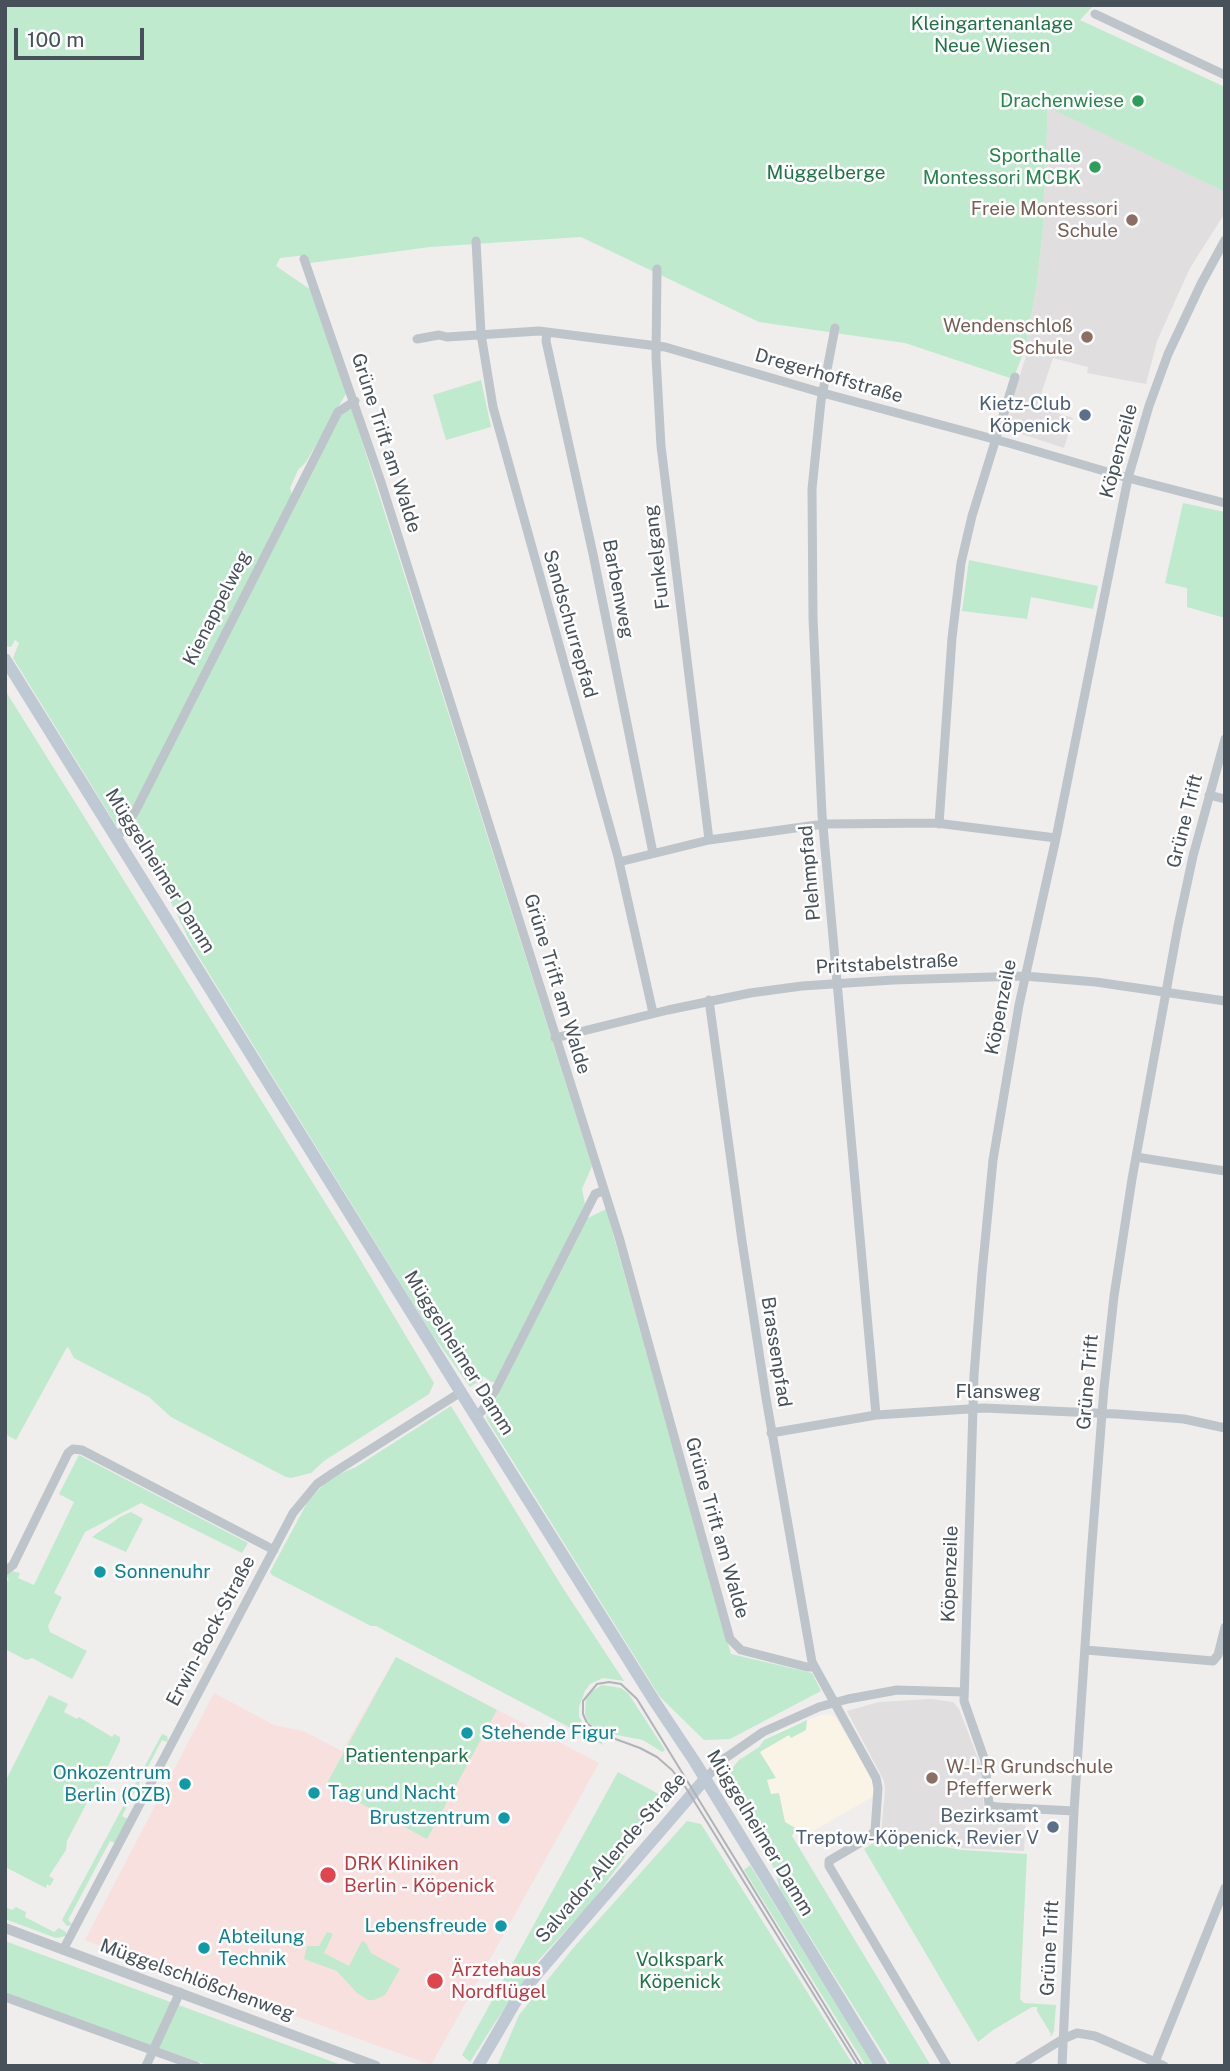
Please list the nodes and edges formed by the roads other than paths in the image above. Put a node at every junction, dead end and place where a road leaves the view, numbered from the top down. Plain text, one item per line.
1 (1096, 14) dead end
2 (1225, 75) edge
3 (476, 240) dead end
4 (1225, 240) edge
5 (304, 259) dead end
6 (657, 269) dead end
7 (835, 328) dead end
8 (547, 332) junction
9 (481, 334) junction
10 (417, 339) dead end
11 (656, 346) junction
12 (1015, 377) dead end
13 (823, 393) junction
14 (355, 401) junction
15 (995, 440) junction
16 (1128, 478) junction
17 (1225, 503) edge
18 (5, 659) edge
19 (1225, 739) edge
20 (1209, 795) junction
21 (1225, 799) edge
22 (824, 824) junction
23 (939, 824) junction
24 (116, 837) junction
25 (1056, 838) junction
26 (709, 840) junction
27 (653, 853) junction
28 (619, 862) junction
29 (1024, 976) junction
30 (838, 983) junction
31 (1166, 991) junction
32 (709, 1000) junction
33 (1225, 1001) edge
34 (653, 1013) junction
35 (555, 1038) junction
36 (1136, 1157) junction
37 (1225, 1171) edge
38 (603, 1191) junction
39 (461, 1392) junction
40 (973, 1409) junction
41 (1102, 1413) junction
42 (475, 1415) junction
43 (876, 1415) junction
44 (1225, 1428) edge
45 (771, 1433) junction
46 (274, 1550) junction
47 (5, 1571) edge
48 (1225, 1628) edge
49 (1086, 1650) junction
50 (813, 1667) junction
51 (964, 1692) junction
52 (834, 1702) junction
53 (705, 1779) junction
54 (1074, 1811) junction
55 (1225, 1888) edge
56 (5, 1928) edge
57 (63, 1950) junction
58 (180, 1993) junction
59 (5, 1997) edge
60 (1063, 2039) junction
61 (154, 2050) junction
62 (1160, 2064) edge
63 (146, 2066) edge
64 (196, 2066) edge
65 (376, 2066) edge
66 (478, 2066) edge
67 (881, 2066) edge
68 (947, 2066) edge
69 (1019, 2066) edge
70 (1062, 2066) edge

1 - 2 street
3 - 9 street, Sandschurrepfad
4 - 16 street, Köpenzeile
5 - 14 street, Grüne Trift am Walde
6 - 11 street, Funkelgang
7 - 13 street, Plehmpfad
8 - 9 street, Dregerhoffstraße
8 - 11 street, Dregerhoffstraße
8 - 27 street, Barbenweg
9 - 10 street, Dregerhoffstraße
9 - 28 street, Sandschurrepfad
11 - 13 street, Dregerhoffstraße
11 - 26 street, Funkelgang
12 - 15 street
13 - 15 street, Dregerhoffstraße
13 - 22 street, Plehmpfad
14 - 24 street, Kienappelweg
14 - 35 street, Grüne Trift am Walde
15 - 16 street, Dregerhoffstraße
15 - 23 street
16 - 17 street, Dregerhoffstraße
16 - 25 street, Köpenzeile
18 - 24 main road, Müggelheimer Damm
19 - 20 street, Grüne Trift
20 - 21 street
20 - 31 street, Grüne Trift
22 - 23 street
22 - 26 street
22 - 30 street, Plehmpfad
23 - 25 street
24 - 39 main road, Müggelheimer Damm
25 - 29 street, Köpenzeile
26 - 27 street
27 - 28 street
28 - 34 street, Sandschurrepfad
29 - 30 street, Pritstabelstraße
29 - 31 street, Pritstabelstraße
29 - 40 street, Köpenzeile
30 - 32 street, Pritstabelstraße
30 - 43 street, Plehmpfad
31 - 33 street, Pritstabelstraße
31 - 36 street, Grüne Trift
32 - 34 street, Pritstabelstraße
32 - 45 street, Brassenpfad
34 - 35 street, Pritstabelstraße
35 - 38 street, Grüne Trift am Walde
36 - 37 street
36 - 41 street, Grüne Trift
38 - 42 street
38 - 50 street, Grüne Trift am Walde
39 - 42 main road, Müggelheimer Damm
39 - 46 street, Erwin-Bock-Straße
40 - 41 street, Flansweg
40 - 43 street, Flansweg
40 - 51 street, Köpenzeile
41 - 44 street, Flansweg
41 - 49 street, Grüne Trift
42 - 53 main road, Müggelheimer Damm
43 - 45 street, Flansweg
45 - 50 street, Brassenpfad
46 - 47 street
46 - 57 street, Erwin-Bock-Straße
48 - 49 street
49 - 54 street, Grüne Trift
50 - 52 street, Brassenpfad
51 - 52 street
51 - 54 street, Köpenzeile
52 - 53 street
52 - 68 street
53 - 66 main road, Salvador-Allende-Straße
53 - 67 main road, Müggelheimer Damm
54 - 60 street, Grüne Trift
55 - 62 street
56 - 57 street, Müggelschlößchenweg
57 - 58 street, Müggelschlößchenweg
58 - 61 street
58 - 65 street, Müggelschlößchenweg
59 - 61 street
60 - 62 street
60 - 69 street
60 - 70 street, Grüne Trift
61 - 63 street
61 - 64 street

